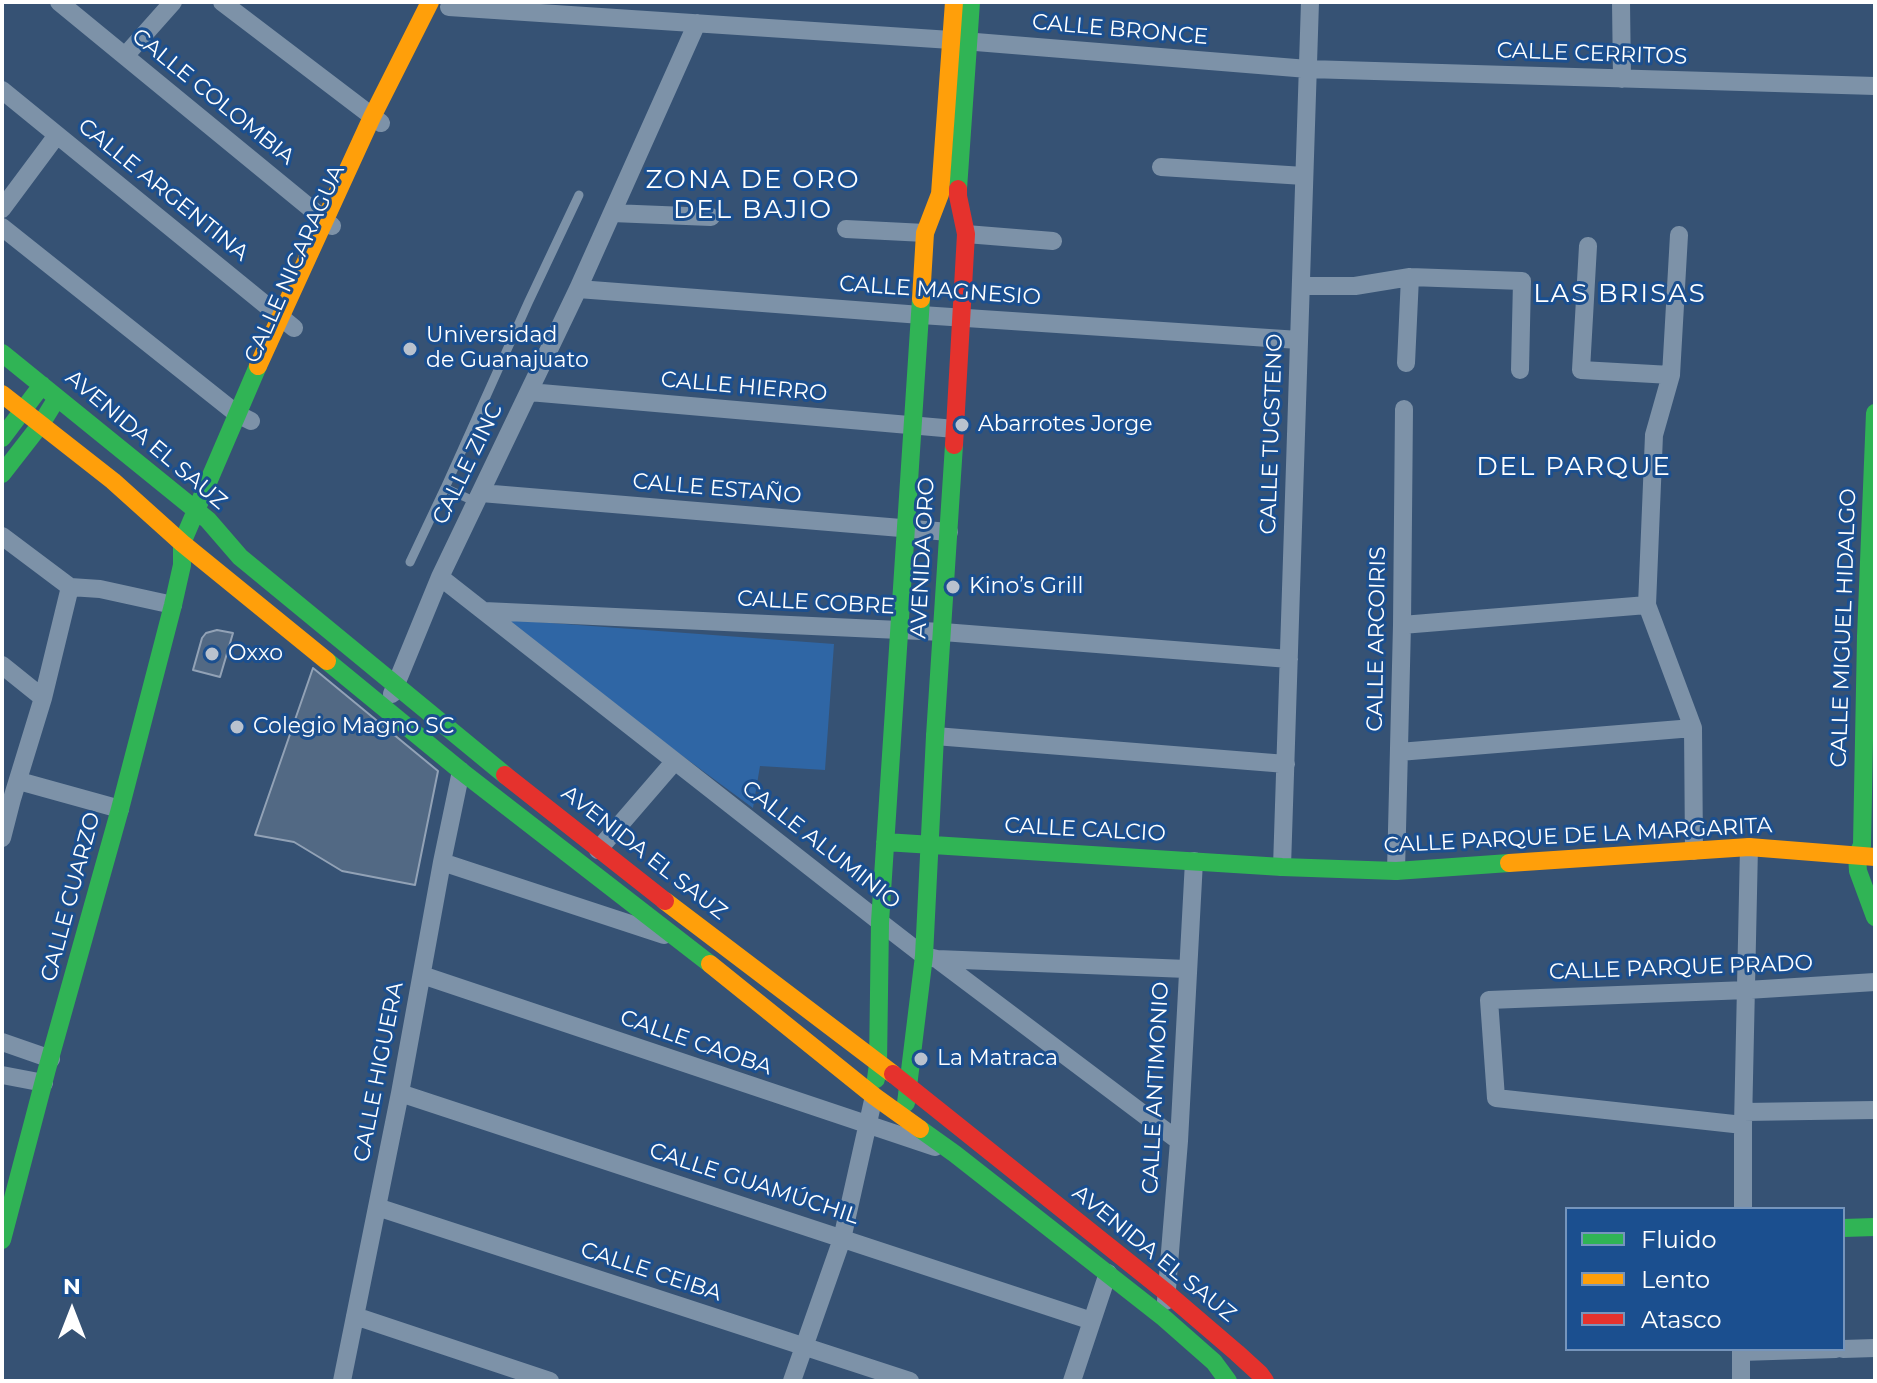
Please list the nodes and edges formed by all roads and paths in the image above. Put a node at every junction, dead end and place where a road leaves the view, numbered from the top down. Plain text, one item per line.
1 (59, 2) edge
2 (173, 2) edge
3 (222, 2) edge
4 (430, 2) edge
5 (954, 2) edge
6 (971, 2) edge
7 (1310, 2) edge
8 (1621, 2) edge
9 (82, 9) edge
10 (444, 16) edge
11 (697, 23) junction
12 (960, 41) junction
13 (125, 56) junction
14 (1308, 69) junction
15 (1622, 79) junction
16 (1875, 86) edge
17 (5, 98) edge
18 (378, 121) junction
19 (57, 135) junction
20 (1161, 167) dead end
21 (1304, 176) junction
22 (579, 195) dead end
23 (2, 209) edge
24 (612, 213) junction
25 (711, 217) dead end
26 (332, 225) junction
27 (2, 227) edge
28 (846, 229) dead end
29 (925, 233) junction
30 (966, 234) junction
31 (1679, 235) dead end
32 (1053, 241) dead end
33 (1588, 246) dead end
34 (1410, 277) junction
35 (1301, 286) junction
36 (578, 289) junction
37 (921, 315) junction
38 (961, 316) junction
39 (287, 322) junction
40 (1299, 340) junction
41 (2, 353) edge
42 (1406, 363) dead end
43 (1520, 370) dead end
44 (1671, 375) junction
45 (42, 385) junction
46 (529, 392) junction
47 (2, 394) edge
48 (57, 398) junction
49 (1404, 409) dead end
50 (23, 411) junction
51 (1875, 413) edge
52 (244, 417) junction
53 (41, 424) junction
54 (914, 426) junction
55 (955, 429) junction
56 (2, 438) edge
57 (2, 474) edge
58 (445, 488) junction
59 (478, 497) junction
60 (203, 515) junction
61 (906, 529) junction
62 (949, 532) junction
63 (2, 536) edge
64 (186, 553) junction
65 (410, 562) dead end
66 (440, 577) junction
67 (70, 587) junction
68 (173, 605) junction
69 (1647, 605) junction
70 (484, 611) junction
71 (1402, 625) junction
72 (898, 630) junction
73 (943, 632) junction
74 (1870, 636) edge
75 (1289, 659) junction
76 (2, 665) edge
77 (396, 687) junction
78 (43, 698) junction
79 (385, 708) junction
80 (1693, 728) junction
81 (935, 736) junction
82 (1399, 752) junction
83 (674, 762) junction
84 (1286, 764) junction
85 (461, 771) junction
86 (11, 790) edge
87 (120, 809) junction
88 (2, 838) edge
89 (885, 842) junction
90 (930, 846) junction
91 (1749, 847) junction
92 (598, 850) junction
93 (1694, 851) junction
94 (1866, 854) edge
95 (1194, 861) junction
96 (442, 862) junction
97 (1282, 867) junction
98 (1396, 871) junction
99 (1875, 876) edge
100 (1875, 917) edge
101 (880, 922) junction
102 (683, 942) junction
103 (930, 958) junction
104 (1187, 969) junction
105 (422, 975) junction
106 (1875, 982) edge
107 (1747, 990) junction
108 (2, 1042) edge
109 (51, 1059) junction
110 (878, 1064) junction
111 (2, 1075) edge
112 (44, 1083) junction
113 (909, 1087) junction
114 (400, 1093) junction
115 (874, 1096) junction
116 (1875, 1110) edge
117 (904, 1117) junction
118 (1743, 1119) junction
119 (868, 1126) junction
120 (1179, 1141) junction
121 (955, 1154) junction
122 (377, 1207) junction
123 (1743, 1207) edge
124 (1875, 1227) edge
125 (1845, 1228) edge
126 (842, 1239) junction
127 (2, 1240) edge
128 (1108, 1273) junction
129 (1167, 1293) junction
130 (355, 1316) junction
131 (1164, 1318) junction
132 (1092, 1321) junction
133 (804, 1348) junction
134 (1875, 1348) edge
135 (1845, 1349) edge
136 (1741, 1351) edge
137 (342, 1381) edge
138 (550, 1381) edge
139 (792, 1381) edge
140 (910, 1381) edge
141 (1072, 1381) edge
142 (1228, 1381) edge
143 (1265, 1381) edge
144 (1741, 1381) edge

1 - 9 street, CALLE COLOMBIA
2 - 13 street
3 - 18 street
4 - 18 main road, CALLE NICARAGUA
5 - 12 main road, AVENIDA ORO
6 - 12 main road, AVENIDA ORO
7 - 14 street, CALLE TUGSTENO
8 - 15 street
9 - 13 street, CALLE COLOMBIA
10 - 11 street, CALLE BRONCE
10 - 18 main road, CALLE NICARAGUA
11 - 12 street, CALLE BRONCE
11 - 24 street, CALLE ZINC
12 - 14 street, CALLE BRONCE
12 - 29 main road, AVENIDA ORO
12 - 30 main road, AVENIDA ORO
13 - 26 street, CALLE COLOMBIA
14 - 15 street, CALLE CERRITOS
14 - 21 street, CALLE TUGSTENO
15 - 16 street, CALLE CERRITOS
17 - 19 street, CALLE ARGENTINA
18 - 26 main road, CALLE NICARAGUA
19 - 23 street
19 - 39 street, CALLE ARGENTINA
20 - 21 street
21 - 35 street, CALLE TUGSTENO
22 - 58 lane
24 - 25 street
24 - 36 street, CALLE ZINC
26 - 39 main road, CALLE NICARAGUA
27 - 52 street
28 - 29 street
29 - 37 main road, AVENIDA ORO
30 - 32 street
30 - 38 main road, AVENIDA ORO
31 - 44 street
33 - 44 street
34 - 35 street
34 - 42 street
34 - 43 street
35 - 40 street, CALLE TUGSTENO
36 - 37 street, CALLE MAGNESIO
36 - 46 street, CALLE ZINC
37 - 38 street, CALLE MAGNESIO
37 - 54 main road, AVENIDA ORO
38 - 40 street, CALLE MAGNESIO
38 - 55 main road, AVENIDA ORO
39 - 52 main road, CALLE NICARAGUA
40 - 75 street, CALLE TUGSTENO
41 - 45 main road, AVENIDA EL SAUZ
44 - 69 street
45 - 48 main road, AVENIDA EL SAUZ
45 - 50 main road
46 - 54 street, CALLE HIERRO
46 - 59 street, CALLE ZINC
47 - 50 main road, AVENIDA EL SAUZ
48 - 53 main road
48 - 60 main road, AVENIDA EL SAUZ
49 - 71 street, CALLE ARCOIRIS
50 - 53 main road, AVENIDA EL SAUZ
50 - 56 main road
51 - 74 main road, CALLE MIGUEL HIDALGO
52 - 60 main road, CALLE NICARAGUA
53 - 57 main road
53 - 64 main road, AVENIDA EL SAUZ
54 - 55 street, CALLE HIERRO
54 - 61 main road, AVENIDA ORO
55 - 62 main road, AVENIDA ORO
58 - 59 lane
58 - 65 lane
59 - 61 street, CALLE ESTAÑO
59 - 66 street, CALLE ZINC
60 - 64 main road, CALLE NICARAGUA
60 - 77 main road, AVENIDA EL SAUZ
61 - 62 street, CALLE ESTAÑO
61 - 72 main road, AVENIDA ORO
62 - 73 main road, AVENIDA ORO
63 - 67 street
64 - 68 main road, CALLE CUARZO
64 - 79 main road, AVENIDA EL SAUZ
66 - 70 street, CALLE ALUMINIO
66 - 77 street, CALLE ZINC
67 - 68 street
67 - 78 street
68 - 87 main road, CALLE CUARZO
69 - 71 street
69 - 80 street
70 - 72 street, CALLE COBRE
70 - 83 street, CALLE ALUMINIO
71 - 82 street, CALLE ARCOIRIS
72 - 73 street, CALLE COBRE
72 - 89 main road, AVENIDA ORO
73 - 75 street, CALLE COBRE
73 - 81 main road, AVENIDA ORO
74 - 94 main road, CALLE MIGUEL HIDALGO
75 - 84 street, CALLE TUGSTENO
76 - 78 street
77 - 79 street, CALLE ZINC
77 - 92 main road, AVENIDA EL SAUZ
78 - 86 street
79 - 85 main road, AVENIDA EL SAUZ
80 - 82 street
80 - 93 street
81 - 84 street
81 - 90 main road, AVENIDA ORO
82 - 98 street, CALLE ARCOIRIS
83 - 92 street
83 - 101 street, CALLE ALUMINIO
84 - 97 street, CALLE TUGSTENO
85 - 96 street, CALLE HIGUERA
85 - 102 main road, AVENIDA EL SAUZ
86 - 87 street
86 - 88 street
87 - 109 main road, CALLE CUARZO
89 - 90 main road, CALLE CALCIO
89 - 101 main road, AVENIDA ORO
90 - 95 main road, CALLE CALCIO
90 - 103 main road, AVENIDA ORO
91 - 93 main road, CALLE PARQUE DE LA MARGARITA
91 - 94 main road, CALLE PARQUE DE LA MARGARITA
91 - 107 street
92 - 110 main road, AVENIDA EL SAUZ
93 - 98 main road, CALLE PARQUE DE LA MARGARITA
94 - 99 main road
94 - 100 main road
95 - 97 main road, CALLE CALCIO
95 - 104 street, CALLE ANTIMONIO
96 - 102 street
96 - 105 street, CALLE HIGUERA
97 - 98 main road, CALLE PARQUE DE LA MARGARITA
101 - 103 street, CALLE ALUMINIO
101 - 110 main road, AVENIDA ORO
102 - 115 main road, AVENIDA EL SAUZ
103 - 104 street
103 - 113 main road, AVENIDA ORO
103 - 120 street, CALLE ALUMINIO
104 - 120 street, CALLE ANTIMONIO
105 - 114 street, CALLE HIGUERA
105 - 119 street, CALLE CAOBA
106 - 107 street, CALLE PARQUE PRADO
107 - 118 street
107 - 118 street, CALLE PARQUE PRADO
108 - 109 street
109 - 112 main road, CALLE CUARZO
110 - 113 main road, AVENIDA EL SAUZ
110 - 115 main road, AVENIDA ORO
111 - 112 street
112 - 127 main road, CALLE CUARZO
113 - 117 main road, AVENIDA ORO
113 - 129 main road, AVENIDA EL SAUZ
114 - 122 street, CALLE HIGUERA
114 - 126 street, CALLE GUAMÚCHIL
115 - 117 main road, AVENIDA EL SAUZ
115 - 119 street
116 - 118 street
117 - 121 main road, AVENIDA EL SAUZ
118 - 123 street
119 - 121 street, CALLE CAOBA
119 - 126 street
120 - 129 street, CALLE ANTIMONIO
121 - 128 main road, AVENIDA EL SAUZ
122 - 130 street, CALLE HIGUERA
122 - 133 street, CALLE CEIBA
124 - 125 main road
126 - 132 street, CALLE GUAMÚCHIL
126 - 133 street
128 - 131 main road, AVENIDA EL SAUZ
128 - 132 street
129 - 131 street, CALLE ANTIMONIO
129 - 143 main road, AVENIDA EL SAUZ
130 - 137 street, CALLE HIGUERA
130 - 138 street
131 - 142 main road, AVENIDA EL SAUZ
132 - 141 street
133 - 139 street
133 - 140 street, CALLE CEIBA
134 - 135 street
136 - 144 street

